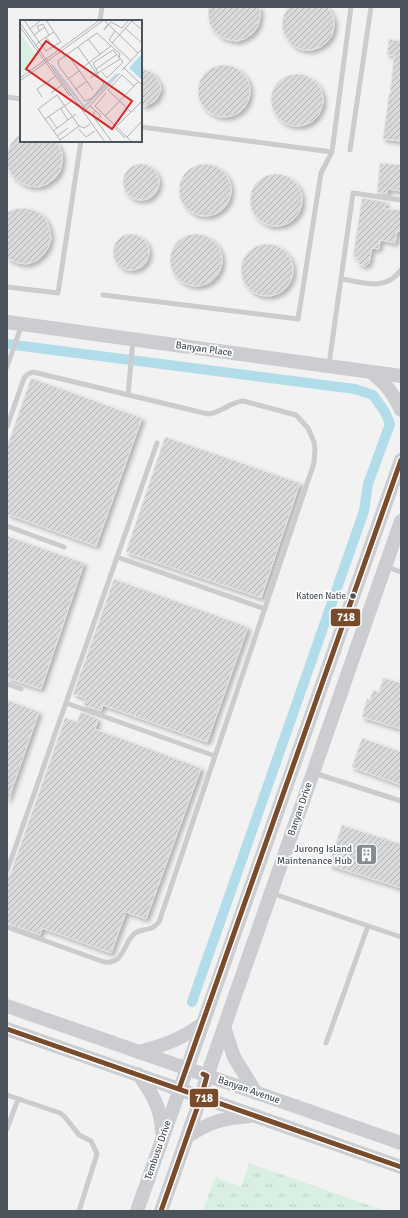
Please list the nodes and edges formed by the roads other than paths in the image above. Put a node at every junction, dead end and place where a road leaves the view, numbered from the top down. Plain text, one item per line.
1 (102, 7) edge
2 (351, 7) edge
3 (371, 7) edge
4 (100, 20) edge
5 (7, 97) edge
6 (20, 99) edge
7 (142, 127) edge
8 (82, 142) edge
9 (350, 150) dead end
10 (332, 152) junction
11 (401, 200) edge
12 (401, 270) edge
13 (341, 279) junction
14 (7, 287) edge
15 (103, 295) dead end
16 (7, 322) edge
17 (20, 330) junction
18 (132, 345) junction
19 (329, 366) junction
20 (7, 367) edge
21 (371, 372) junction
22 (401, 376) edge
23 (128, 394) junction
24 (401, 410) edge
25 (7, 427) edge
26 (157, 442) dead end
27 (401, 460) edge
28 (401, 521) edge
29 (7, 526) edge
30 (64, 547) dead end
31 (117, 557) junction
32 (385, 566) junction
33 (401, 572) edge
34 (265, 609) junction
35 (7, 684) edge
36 (21, 689) dead end
37 (66, 703) junction
38 (215, 756) junction
39 (313, 773) junction
40 (401, 801) edge
41 (7, 871) edge
42 (271, 893) junction
43 (368, 926) junction
44 (7, 928) edge
45 (401, 937) edge
46 (7, 1006) edge
47 (202, 1024) junction
48 (224, 1027) junction
49 (7, 1029) edge
50 (326, 1043) dead end
51 (138, 1052) junction
52 (186, 1069) junction
53 (138, 1074) junction
54 (207, 1076) junction
55 (180, 1089) junction
56 (256, 1093) junction
57 (7, 1095) edge
58 (201, 1097) junction
59 (18, 1098) junction
60 (254, 1116) junction
61 (7, 1129) edge
62 (162, 1138) junction
63 (187, 1138) junction
64 (401, 1143) edge
65 (401, 1167) edge
66 (79, 1211) edge
67 (137, 1211) edge
68 (161, 1211) edge

1 - 4 lane
2 - 10 lane
3 - 9 lane
5 - 6 lane
7 - 10 lane
8 - 14 lane
10 - 15 lane
11 - 13 lane
12 - 13 lane
13 - 19 lane
16 - 17 street, Banyan Place
17 - 18 street, Banyan Place
17 - 20 lane
18 - 19 street, Banyan Place
18 - 23 lane
19 - 21 street, Banyan Place
21 - 22 street, Banyan Place
21 - 24 street
23 - 25 lane
23 - 34 lane
26 - 31 lane
27 - 47 street, Banyan Drive
28 - 32 street, Banyan Drive
29 - 30 lane
31 - 34 lane
31 - 37 lane
32 - 33 lane
32 - 39 street, Banyan Drive
34 - 38 lane
35 - 36 lane
37 - 38 lane
37 - 41 lane
38 - 44 lane
39 - 40 lane
39 - 42 street, Banyan Drive
42 - 43 lane
42 - 48 street, Banyan Drive
43 - 45 lane
43 - 50 lane
46 - 51 street, Banyan Avenue
47 - 51 street
47 - 52 street, Banyan Drive
48 - 54 street, Banyan Drive
48 - 56 street
49 - 53 street
51 - 52 street, Banyan Avenue
52 - 54 street, Banyan Avenue
52 - 55 street, Banyan Drive
53 - 55 street
53 - 62 street
54 - 56 street, Banyan Avenue
54 - 58 street, Banyan Drive
55 - 58 street
55 - 62 street, Tembusu Drive
56 - 64 street, Banyan Avenue
57 - 59 lane
58 - 60 street
58 - 63 street
59 - 61 lane
59 - 66 lane
60 - 63 street
60 - 65 street
62 - 67 street, Tembusu Drive
63 - 68 street

